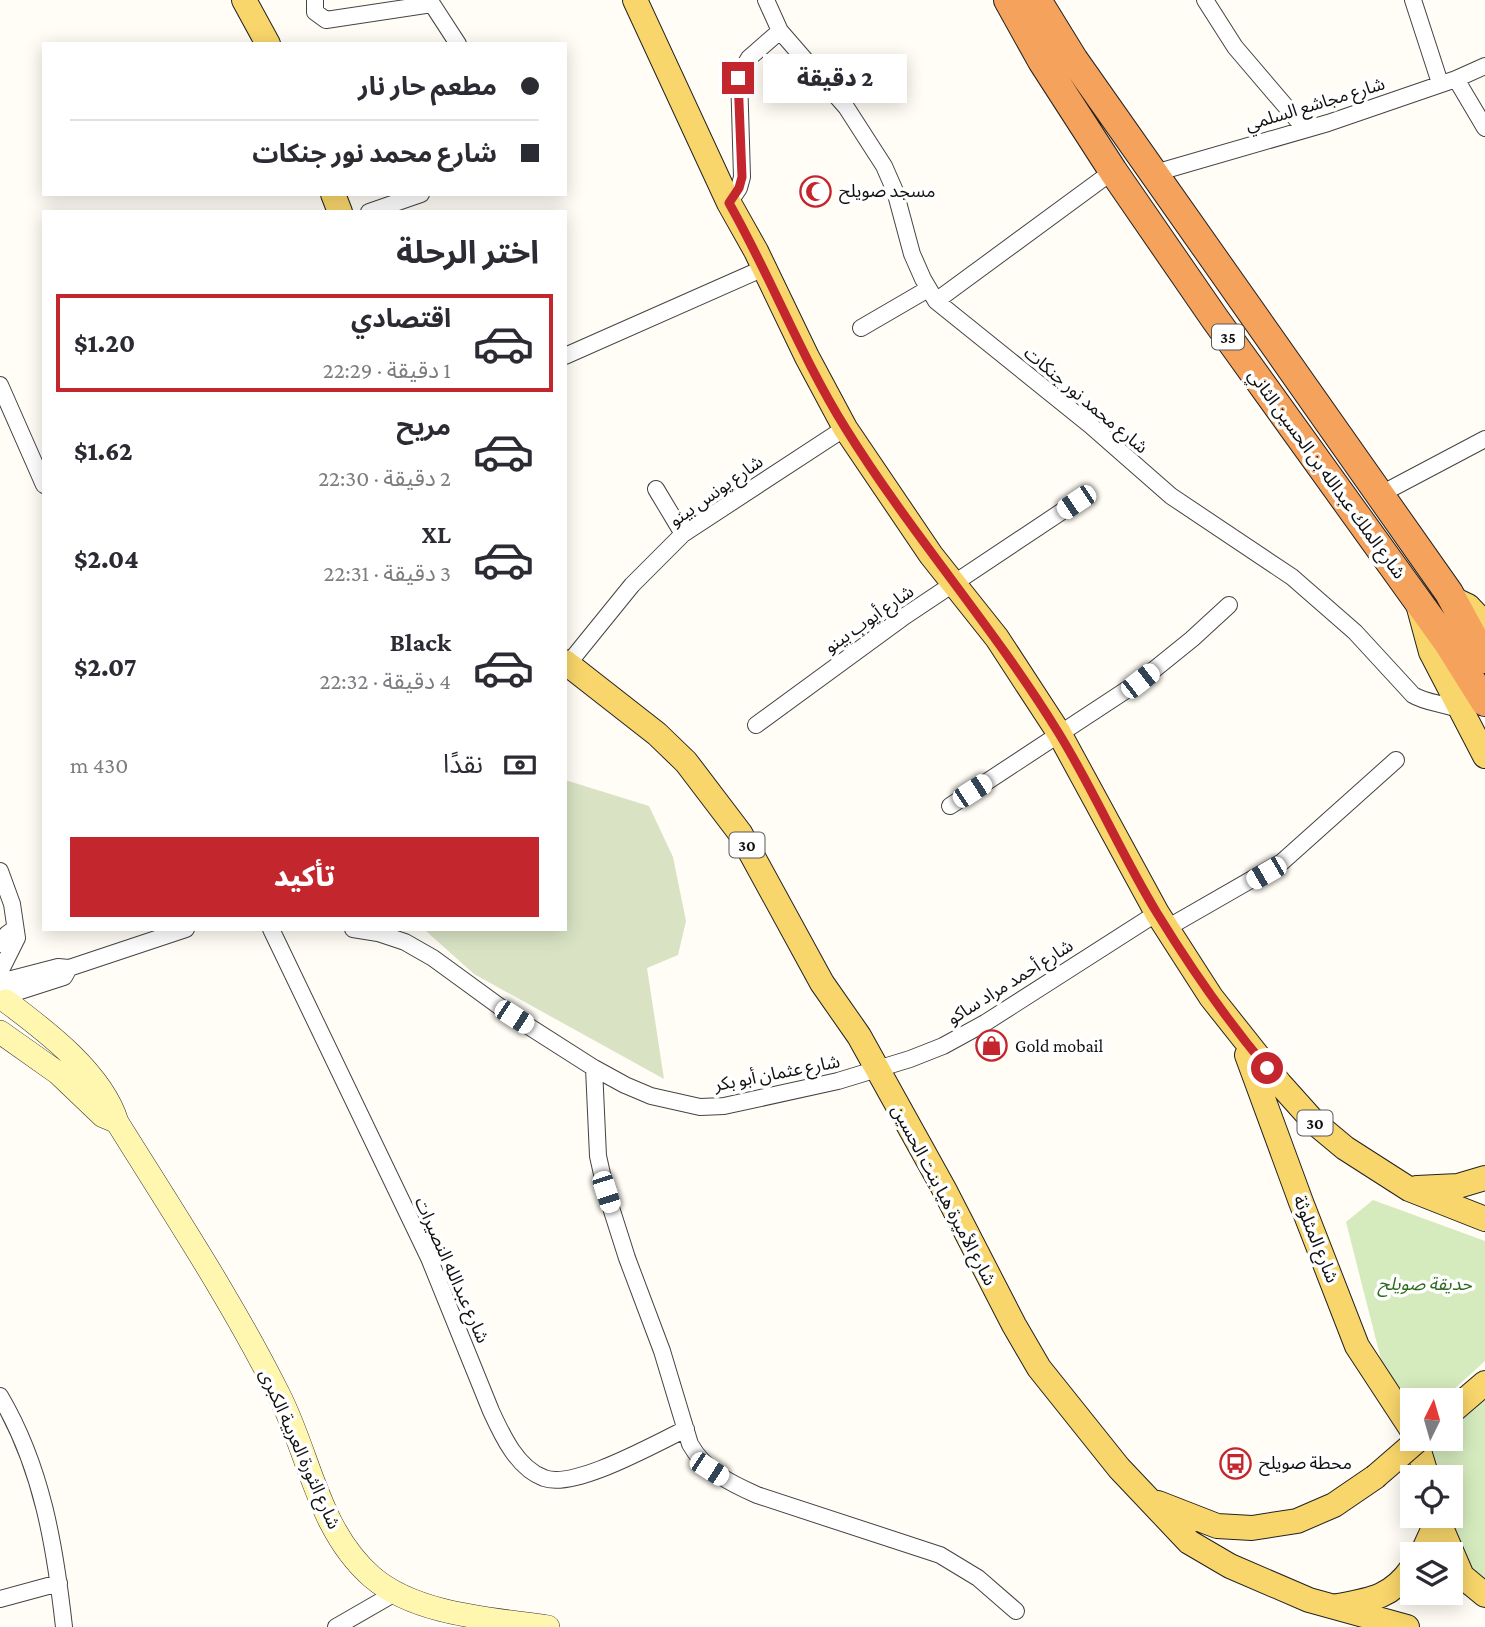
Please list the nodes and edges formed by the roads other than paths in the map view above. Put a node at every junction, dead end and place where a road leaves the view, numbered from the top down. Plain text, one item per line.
1 (244, 0) edge
2 (314, 0) edge
3 (635, 0) edge
4 (766, 0) edge
5 (1007, 0) edge
6 (1038, 0) edge
7 (1205, 0) edge
8 (1413, 0) edge
9 (780, 31) junction
10 (267, 42) edge
11 (457, 42) edge
12 (1485, 66) edge
13 (1448, 81) junction
14 (1485, 128) edge
15 (1305, 129) junction
16 (1113, 171) junction
17 (1155, 173) junction
18 (415, 196) edge
19 (729, 203) junction
20 (375, 210) edge
21 (764, 268) junction
22 (932, 295) junction
23 (861, 328) dead end
24 (567, 355) edge
25 (0, 385) edge
26 (845, 428) junction
27 (1485, 439) edge
28 (42, 480) edge
29 (656, 489) dead end
30 (1381, 494) junction
31 (1076, 502) dead end
32 (683, 534) junction
33 (955, 583) junction
34 (1451, 598) junction
35 (1229, 605) dead end
36 (1485, 624) edge
37 (1485, 659) edge
38 (567, 662) edge
39 (567, 664) edge
40 (1474, 707) edge
41 (756, 724) dead end
42 (1059, 733) junction
43 (1485, 755) edge
44 (1396, 760) dead end
45 (950, 806) dead end
46 (0, 871) edge
47 (1162, 921) junction
48 (14, 929) junction
49 (180, 931) edge
50 (272, 931) edge
51 (365, 931) edge
52 (407, 935) edge
53 (0, 944) edge
54 (0, 972) edge
55 (2, 996) edge
56 (0, 1032) edge
57 (1241, 1037) junction
58 (594, 1068) junction
59 (877, 1070) junction
60 (117, 1122) junction
61 (1485, 1178) edge
62 (1409, 1189) junction
63 (1485, 1219) edge
64 (1485, 1382) edge
65 (0, 1396) edge
66 (1463, 1401) edge
67 (1400, 1412) edge
68 (686, 1429) junction
69 (1404, 1451) edge
70 (1145, 1496) junction
71 (1441, 1528) edge
72 (1400, 1582) edge
73 (59, 1583) junction
74 (395, 1593) junction
75 (1485, 1595) edge
76 (0, 1599) edge
77 (1331, 1607) junction
78 (1016, 1611) dead end
79 (64, 1627) edge
80 (337, 1627) edge
81 (548, 1627) edge
82 (1407, 1627) edge

1 - 10 main road
2 - 11 street
3 - 19 main road, 30
4 - 9 street, شارع محمد نور جنكات
5 - 16 highway, شارع الملك عبدالله بن الحسين الثاني / 35
6 - 17 highway, شارع الملك عبدالله بن الحسين الثاني / 35
7 - 15 street
8 - 13 street
9 - 19 street
9 - 22 street, شارع محمد نور جنكات
12 - 13 street, شارع مجاشع السلمي
13 - 14 street
13 - 15 street, شارع مجاشع السلمي
15 - 17 street, شارع مجاشع السلمي
16 - 22 street
16 - 40 highway, شارع الملك عبدالله بن الحسين الثاني / 35
17 - 30 highway, شارع الملك عبدالله بن الحسين الثاني / 35
18 - 20 street
19 - 21 main road, 30
21 - 24 street
21 - 26 main road, 30
22 - 23 street
22 - 40 street, شارع محمد نور جنكات
25 - 28 street
26 - 32 street, شارع يونس بينو
26 - 33 main road, 30
27 - 30 street
29 - 32 street
30 - 34 highway, شارع الملك عبدالله بن الحسين الثاني / 35
31 - 33 street, شارع أيوب بينو
32 - 38 street, شارع يونس بينو
33 - 41 street, شارع أيوب بينو
33 - 42 main road, 30
34 - 36 main road
34 - 37 highway, شارع الملك عبدالله بن الحسين الثاني / 35
35 - 42 street
39 - 59 main road, شارع الأميرة هيا بنت الحسين / 30
40 - 43 main road
42 - 45 street
42 - 47 main road, 30
44 - 47 street, شارع أحمد مراد ساكو
46 - 48 street
47 - 57 main road, 30
47 - 59 street, شارع أحمد مراد ساكو
48 - 53 street
48 - 54 street
49 - 55 street
50 - 68 street, شارع عبدالله النصيرات
51 - 52 street, شارع عثمان أبو بكر
52 - 58 street, شارع عثمان أبو بكر
55 - 60 street, شارع الثورة العربية الكبرى
56 - 60 street, شارع الثورة العربية الكبرى
57 - 62 main road, 30
57 - 67 main road, شارع المثلوثة
58 - 59 street, شارع عثمان أبو بكر
58 - 68 street
59 - 70 main road, شارع الأميرة هيا بنت الحسين / 30
60 - 74 street, شارع الثورة العربية الكبرى
61 - 62 main road
62 - 63 main road, 30
64 - 66 main road
65 - 73 street
68 - 78 street
69 - 70 main road, bridge
70 - 77 main road, شارع الأميرة هيا بنت الحسين / 30
71 - 75 main road
72 - 77 main road
73 - 76 street
73 - 79 street
74 - 80 street
74 - 81 street, شارع الثورة العربية الكبرى
77 - 82 main road, شارع الأميرة هيا بنت الحسين / 30

